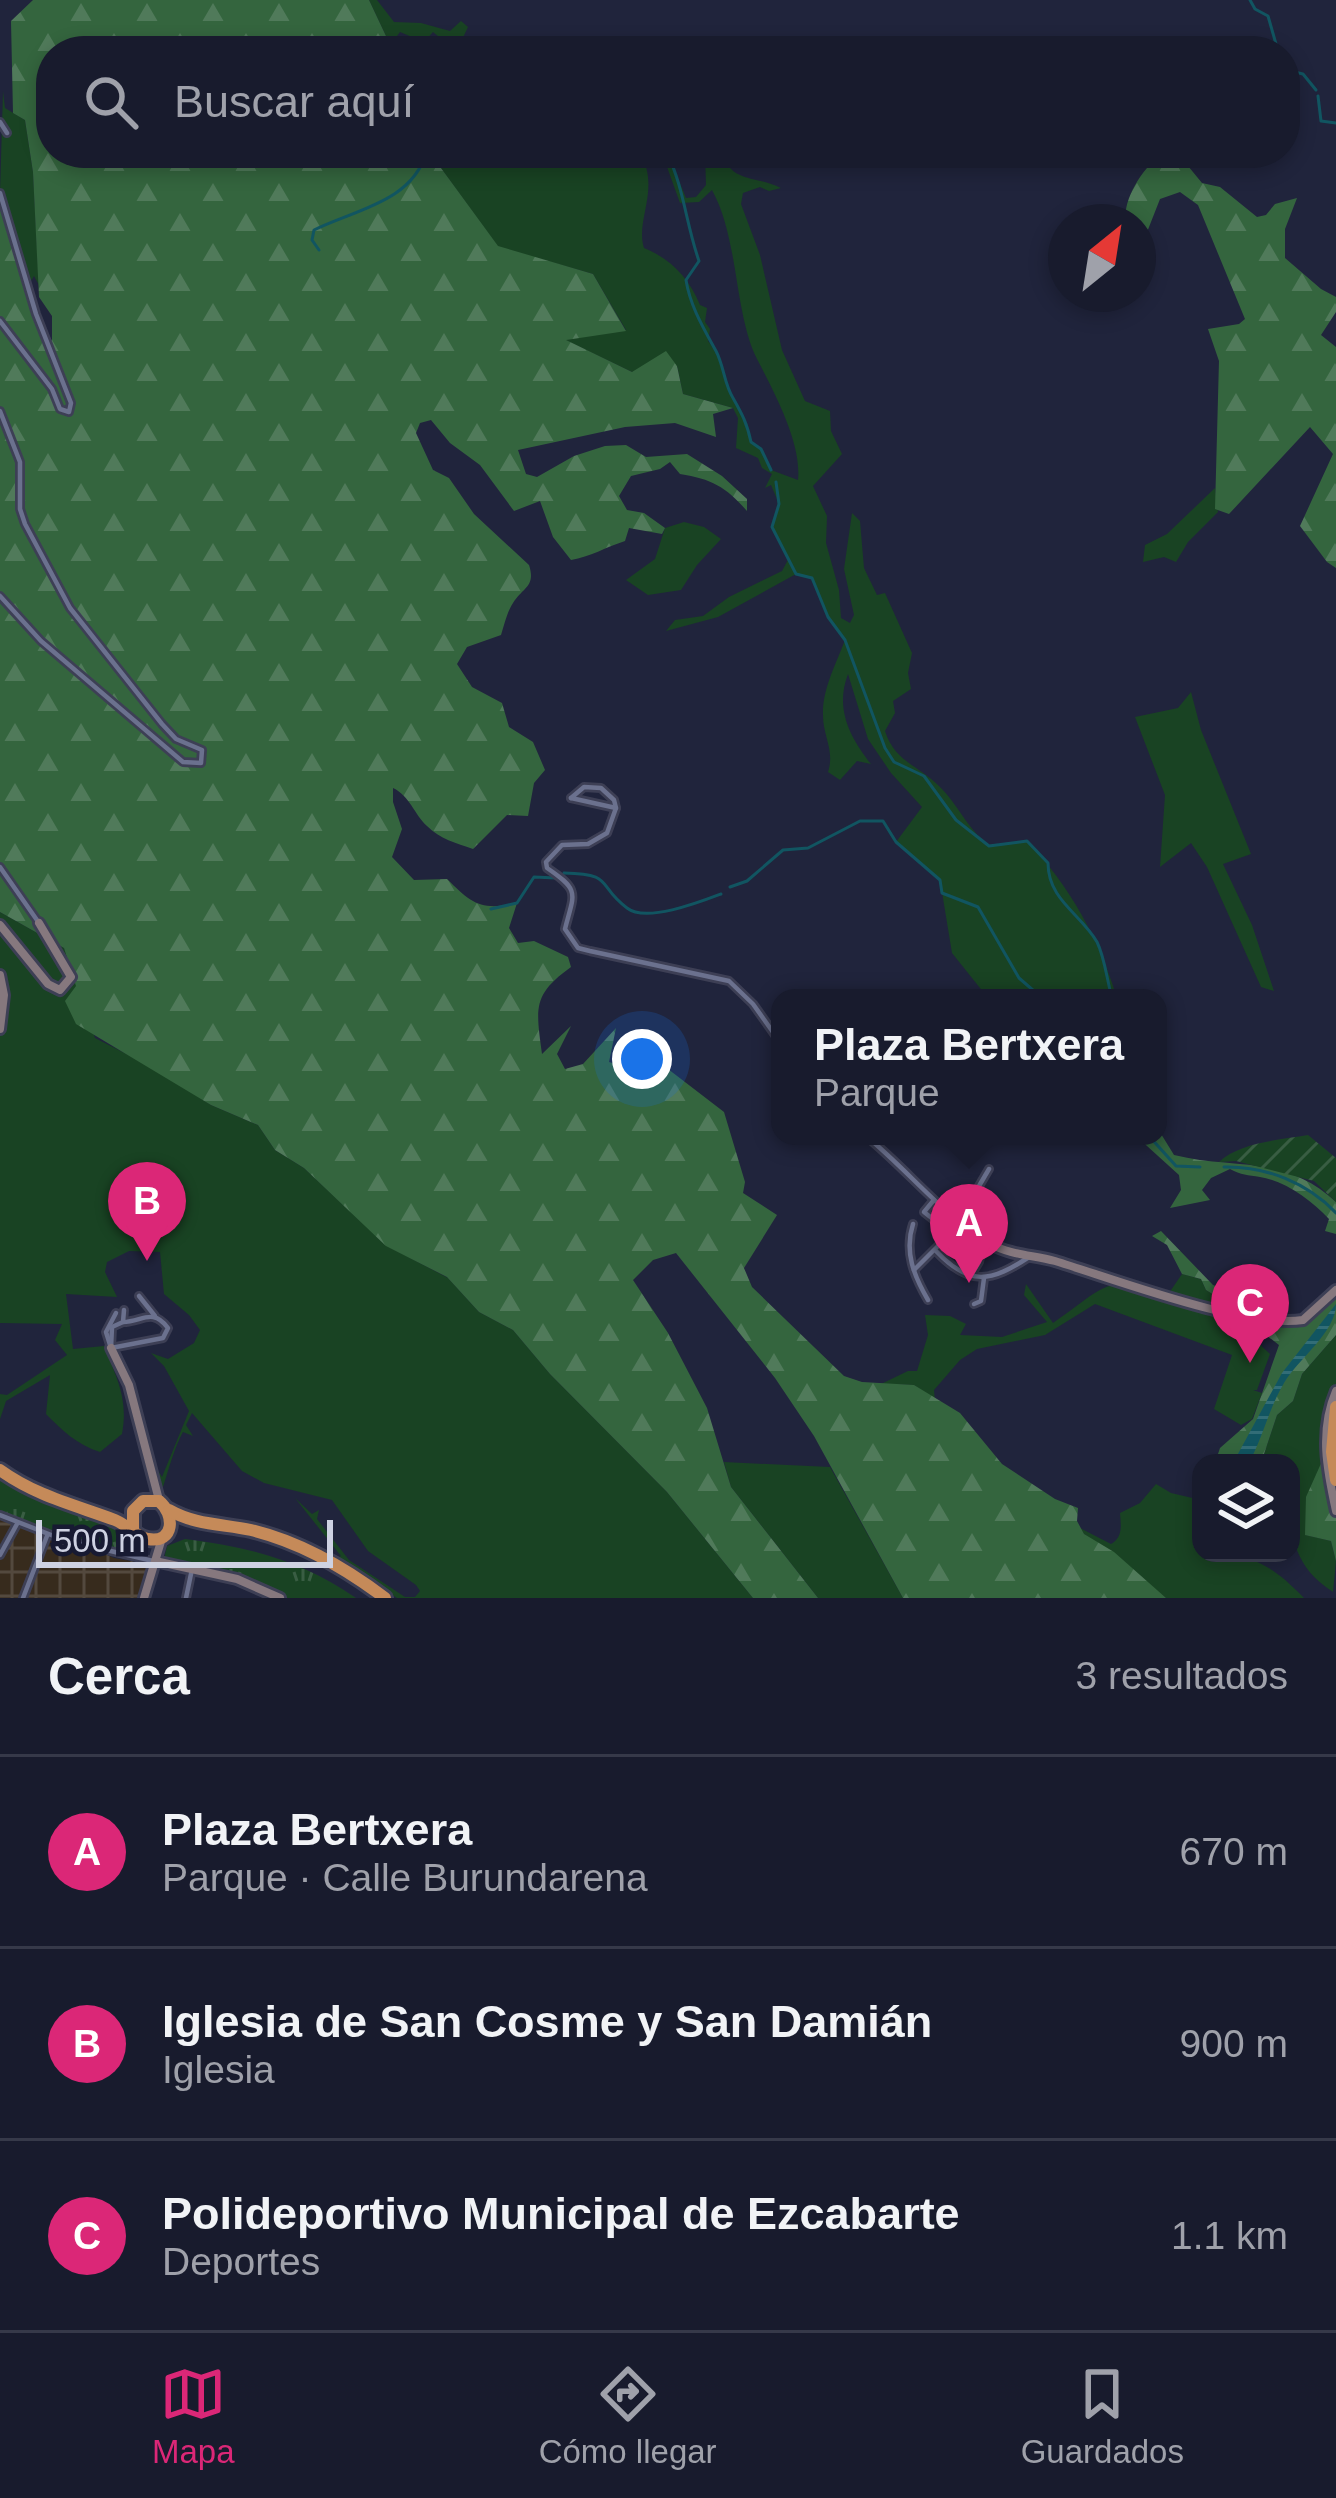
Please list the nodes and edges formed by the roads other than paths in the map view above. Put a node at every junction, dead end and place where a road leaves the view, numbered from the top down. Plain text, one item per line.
1 (0, 122) edge
2 (7, 133) dead end
3 (0, 193) edge
4 (0, 321) edge
5 (0, 411) edge
6 (0, 596) edge
7 (616, 808) junction
8 (0, 867) edge
9 (39, 923) joint
10 (0, 925) edge
11 (0, 975) edge
12 (1, 1012) edge
13 (771, 1029) edge
14 (0, 1030) edge
15 (877, 1145) edge
16 (989, 1169) dead end
17 (934, 1200) junction
18 (957, 1223) junction
19 (913, 1224) dead end
20 (952, 1232) junction
21 (986, 1242) junction
22 (909, 1250) junction
23 (950, 1250) dead end
24 (936, 1251) junction
25 (1030, 1256) junction
26 (926, 1258) junction
27 (914, 1270) junction
28 (971, 1276) junction
29 (984, 1278) junction
30 (1336, 1290) edge
31 (139, 1296) dead end
32 (928, 1300) dead end
33 (974, 1304) dead end
34 (124, 1310) dead end
35 (116, 1313) dead end
36 (155, 1316) junction
37 (122, 1322) junction
38 (113, 1324) junction
39 (152, 1330) dead end
40 (151, 1339) junction
41 (111, 1348) junction
42 (1336, 1391) edge
43 (1336, 1407) edge
44 (0, 1466) edge
45 (150, 1466) junction
46 (1336, 1480) edge
47 (140, 1504) junction
48 (164, 1506) junction
49 (1336, 1511) edge
50 (0, 1516) edge
51 (17, 1524) junction
52 (133, 1529) junction
53 (47, 1535) junction
54 (165, 1535) junction
55 (145, 1539) junction
56 (0, 1556) edge
57 (153, 1563) junction
58 (192, 1569) junction
59 (23, 1598) edge
60 (144, 1598) edge
61 (186, 1598) edge
62 (280, 1598) edge
63 (375, 1598) edge
64 (385, 1598) edge

1 - 2 street
3 - 4 street
5 - 6 street
7 - 7 street
7 - 13 street
8 - 9 street
9 - 10 street
11 - 12 street
12 - 14 street
15 - 17 street
16 - 18 street
17 - 18 street
17 - 20 street
18 - 20 street
18 - 21 street
19 - 22 street
20 - 23 street
20 - 24 street
21 - 25 street
21 - 28 street
22 - 26 street
22 - 27 street
24 - 26 street
24 - 28 street
25 - 29 street
25 - 30 street
26 - 27 street
27 - 32 street
28 - 29 street
29 - 33 street
31 - 36 street
34 - 37 street
35 - 38 street
36 - 37 street
36 - 40 street
37 - 38 street
38 - 41 street
39 - 40 street
40 - 41 street
41 - 45 street
42 - 49 street
43 - 46 highway
44 - 47 highway
44 - 52 highway
45 - 47 street
45 - 48 street
47 - 48 highway
47 - 52 highway
48 - 54 highway
48 - 64 highway
50 - 51 street
51 - 53 street
51 - 56 street
52 - 55 highway
53 - 57 street
53 - 59 street
54 - 55 highway
54 - 57 street
54 - 63 highway
55 - 57 street
57 - 58 street
57 - 60 street
58 - 61 street
58 - 62 street

